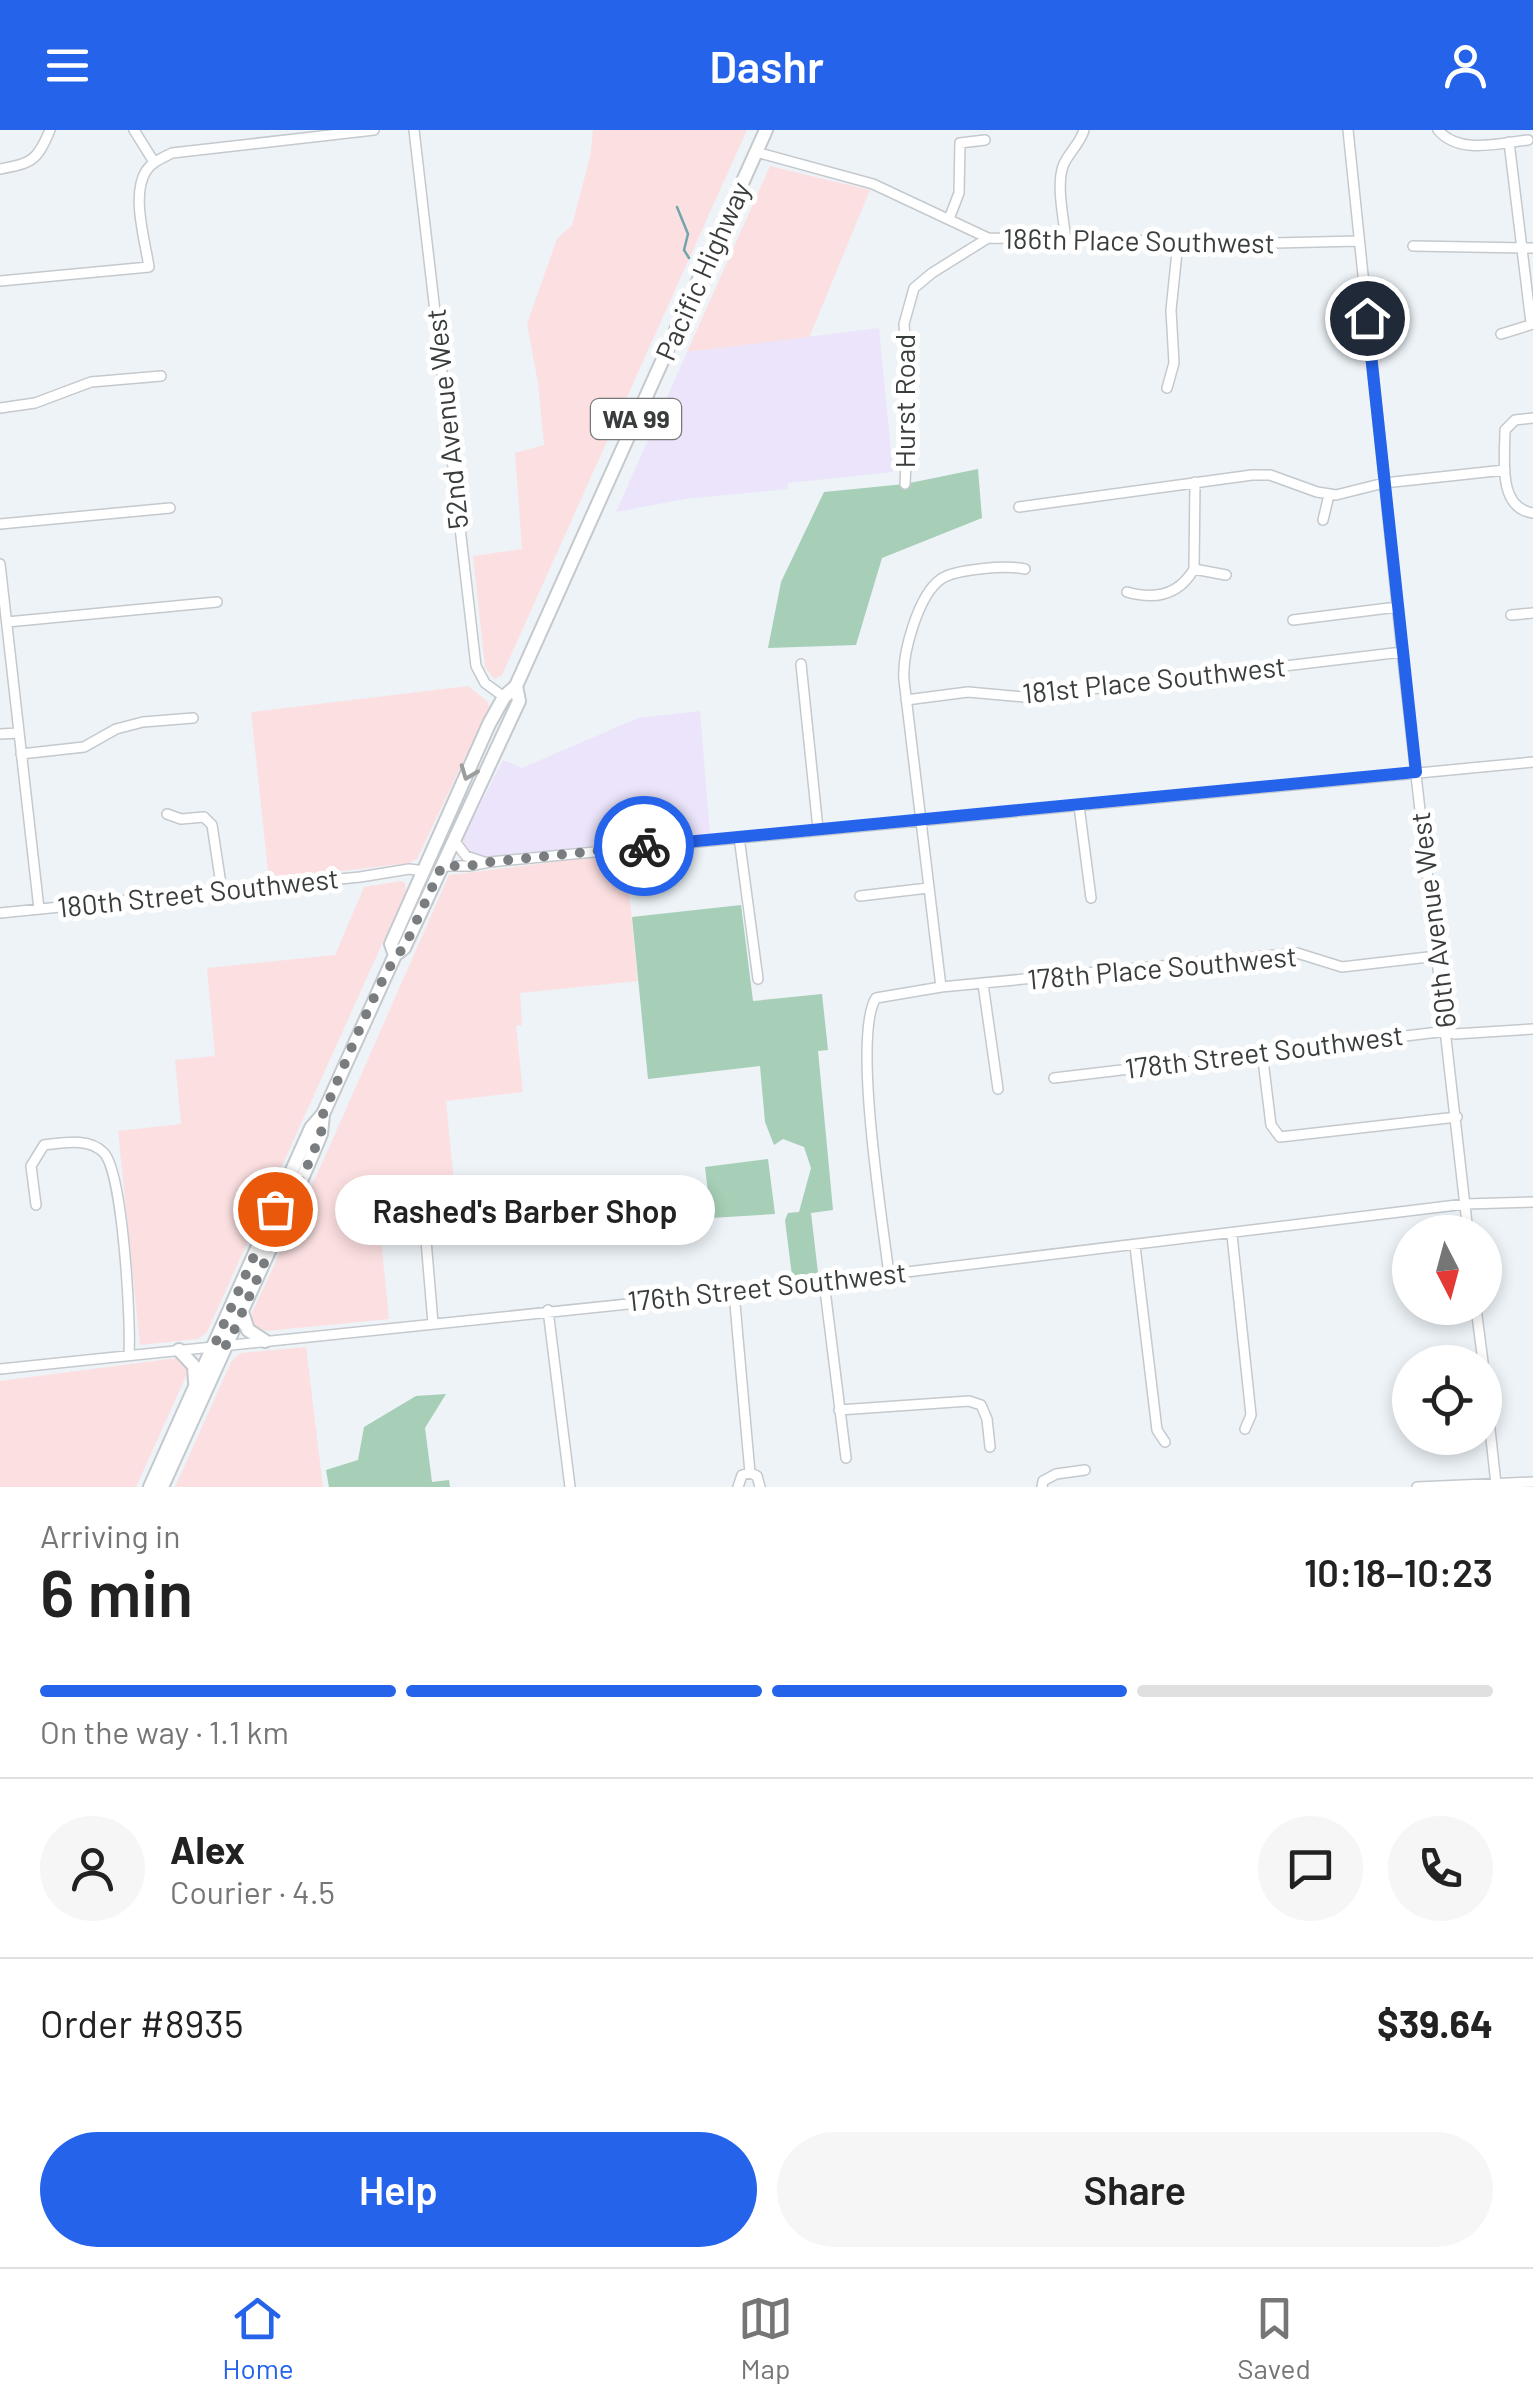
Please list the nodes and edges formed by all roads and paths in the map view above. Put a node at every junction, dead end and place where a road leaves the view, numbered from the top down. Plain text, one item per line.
1 (50, 130) edge
2 (134, 130) edge
3 (374, 130) edge
4 (414, 130) edge
5 (766, 130) edge
6 (1084, 130) edge
7 (1348, 130) edge
8 (1438, 130) edge
9 (985, 140) dead end
10 (1528, 140) dead end
11 (1509, 142) junction
12 (756, 152) junction
13 (154, 162) junction
14 (0, 170) edge
15 (949, 219) junction
16 (988, 238) junction
17 (1359, 241) junction
18 (1066, 242) junction
19 (1178, 242) junction
20 (1414, 246) dead end
21 (1520, 248) junction
22 (1533, 248) edge
23 (0, 281) edge
24 (1532, 324) edge
25 (1501, 334) dead end
26 (161, 376) dead end
27 (1167, 388) dead end
28 (0, 408) edge
29 (1533, 418) edge
30 (1505, 470) junction
31 (1194, 482) junction
32 (1384, 483) junction
33 (905, 484) dead end
34 (1329, 495) junction
35 (1019, 507) dead end
36 (170, 508) dead end
37 (1533, 513) edge
38 (1323, 520) dead end
39 (0, 524) edge
40 (0, 564) edge
41 (1025, 569) dead end
42 (1194, 569) junction
43 (1226, 575) dead end
44 (1127, 592) dead end
45 (217, 602) dead end
46 (1397, 607) junction
47 (1533, 613) edge
48 (4, 615) edge
49 (1511, 616) dead end
50 (1293, 620) dead end
51 (1402, 652) junction
52 (801, 664) dead end
53 (516, 686) junction
54 (504, 697) junction
55 (906, 700) junction
56 (193, 718) dead end
57 (507, 726) junction
58 (18, 733) junction
59 (0, 734) edge
60 (21, 754) junction
61 (1533, 762) edge
62 (1416, 772) junction
63 (455, 806) junction
64 (1079, 806) junction
65 (167, 814) dead end
66 (921, 821) junction
67 (818, 829) junction
68 (739, 837) junction
69 (454, 840) junction
70 (487, 862) junction
71 (442, 866) junction
72 (396, 872) junction
73 (424, 872) junction
74 (928, 888) junction
75 (416, 890) junction
76 (222, 891) junction
77 (860, 896) dead end
78 (1091, 898) dead end
79 (39, 908) junction
80 (422, 909) junction
81 (0, 913) edge
82 (395, 955) junction
83 (1437, 956) junction
84 (758, 980) dead end
85 (983, 984) junction
86 (941, 988) junction
87 (1533, 1029) edge
88 (1447, 1031) junction
89 (1262, 1052) junction
90 (1054, 1078) dead end
91 (998, 1090) dead end
92 (323, 1114) junction
93 (1457, 1117) junction
94 (302, 1146) junction
95 (422, 1193) dead end
96 (293, 1196) junction
97 (1533, 1202) edge
98 (36, 1204) dead end
99 (1465, 1204) junction
100 (1466, 1215) edge
101 (1232, 1234) junction
102 (1135, 1246) junction
103 (890, 1275) junction
104 (824, 1282) junction
105 (734, 1293) junction
106 (548, 1310) junction
107 (242, 1312) junction
108 (434, 1323) junction
109 (265, 1341) junction
110 (220, 1346) junction
111 (179, 1350) junction
112 (129, 1355) junction
113 (0, 1368) edge
114 (195, 1386) junction
115 (839, 1410) junction
116 (1245, 1429) dead end
117 (1164, 1442) dead end
118 (990, 1447) dead end
119 (1493, 1455) edge
120 (846, 1458) dead end
121 (1085, 1470) dead end
122 (750, 1473) junction
123 (1533, 1482) edge
124 (1496, 1485) edge
125 (150, 1487) edge
126 (162, 1487) edge
127 (570, 1487) edge
128 (738, 1487) edge
129 (760, 1487) edge
130 (1042, 1487) edge
131 (1417, 1487) edge

1 - 14 street
2 - 13 street
3 - 13 street
4 - 54 street, 52nd Avenue West
5 - 12 highway, Pacific Highway / WA 99
6 - 18 street
7 - 17 street, 60th Avenue West
8 - 11 street
9 - 15 street
10 - 11 street
11 - 21 street
12 - 15 street, 186th Place Southwest
12 - 53 highway, Pacific Highway / WA 99
13 - 23 street
15 - 16 street, 186th Place Southwest
16 - 18 street, 186th Place Southwest
16 - 33 street, Hurst Road
17 - 19 street, 186th Place Southwest
17 - 32 street, 60th Avenue West
18 - 19 street, 186th Place Southwest
19 - 27 street
20 - 21 street
21 - 22 street
21 - 24 street
24 - 25 street
26 - 28 street
29 - 30 street
30 - 32 street
30 - 37 street
31 - 34 street
31 - 35 street
31 - 42 street
32 - 34 street
32 - 46 street, 60th Avenue West
34 - 38 street
36 - 39 street
40 - 48 street
41 - 55 street
42 - 43 street
42 - 44 street
45 - 48 street
46 - 50 street
46 - 51 street, 60th Avenue West
47 - 49 street
48 - 58 street
51 - 55 street, 181st Place Southwest
51 - 62 street, 60th Avenue West
52 - 67 street
53 - 54 highway, Pacific Highway / WA 99
53 - 57 highway, Pacific Highway / WA 99
54 - 57 highway
54 -> 63 highway, Pacific Highway / WA 99
55 - 66 street
56 - 60 street
57 - 69 highway, Pacific Highway / WA 99
58 - 59 street
58 - 60 street
60 - 79 street
61 - 62 street
62 - 64 street
62 - 83 street, 60th Avenue West
63 - 71 highway
63 - 73 highway, Pacific Highway / WA 99
64 - 66 street
64 - 78 street
65 - 76 street
66 - 67 street
66 - 74 street
67 - 68 street
68 - 70 street
68 - 84 street
69 - 70 street
69 - 71 highway, Pacific Highway / WA 99
70 - 71 street
71 - 80 highway, Pacific Highway / WA 99
72 - 73 street, 180th Street Southwest
72 - 75 street
72 - 76 street, 180th Street Southwest
73 - 75 highway, Pacific Highway / WA 99
73 - 80 highway
74 - 77 street
74 - 86 street
75 - 82 highway, Pacific Highway / WA 99
76 - 79 street, 180th Street Southwest
79 - 81 street, 180th Street Southwest
80 - 82 highway, Pacific Highway / WA 99
82 - 92 highway, Pacific Highway / WA 99
83 - 85 street, 178th Place Southwest
83 - 88 street, 60th Avenue West
85 - 86 street, 178th Place Southwest
85 - 91 street
86 - 103 street, 178th Place Southwest
87 - 88 street, 178th Street Southwest
88 - 89 street, 178th Street Southwest
88 - 93 street, 60th Avenue West
89 - 90 street, 178th Street Southwest
89 - 93 street
92 - 94 highway, Pacific Highway / WA 99
92 - 96 highway, Pacific Highway / WA 99
93 - 99 street, 60th Avenue West
94 - 96 highway
94 - 110 highway, Pacific Highway / WA 99
95 - 108 street
96 - 107 highway, Pacific Highway / WA 99
97 - 99 street, 176th Street Southwest
98 - 112 street
99 - 100 street, 60th Avenue West
99 - 101 street, 176th Street Southwest
101 - 102 street, 176th Street Southwest
101 - 116 street
102 - 103 street, 176th Street Southwest
102 - 117 street
103 - 104 street, 176th Street Southwest
104 - 105 street, 176th Street Southwest
104 - 115 street
105 - 106 street, 176th Street Southwest
105 - 122 street
106 - 108 street, 176th Street Southwest
106 - 127 street
107 - 109 highway
107 - 110 highway, Pacific Highway / WA 99
108 - 109 street, 176th Street Southwest
109 - 110 street, 176th Street Southwest
110 - 111 street, 176th Street Southwest
110 - 114 highway, Pacific Highway / WA 99
110 - 126 highway, Pacific Highway / WA 99
111 - 112 street, 176th Street Southwest
111 - 114 highway
112 - 113 street, 176th Street Southwest
114 - 125 highway, Pacific Highway / WA 99
115 - 118 street
115 - 120 street
119 - 124 street
121 - 130 street
122 - 128 street
122 - 129 street
123 - 124 street
124 - 131 street

